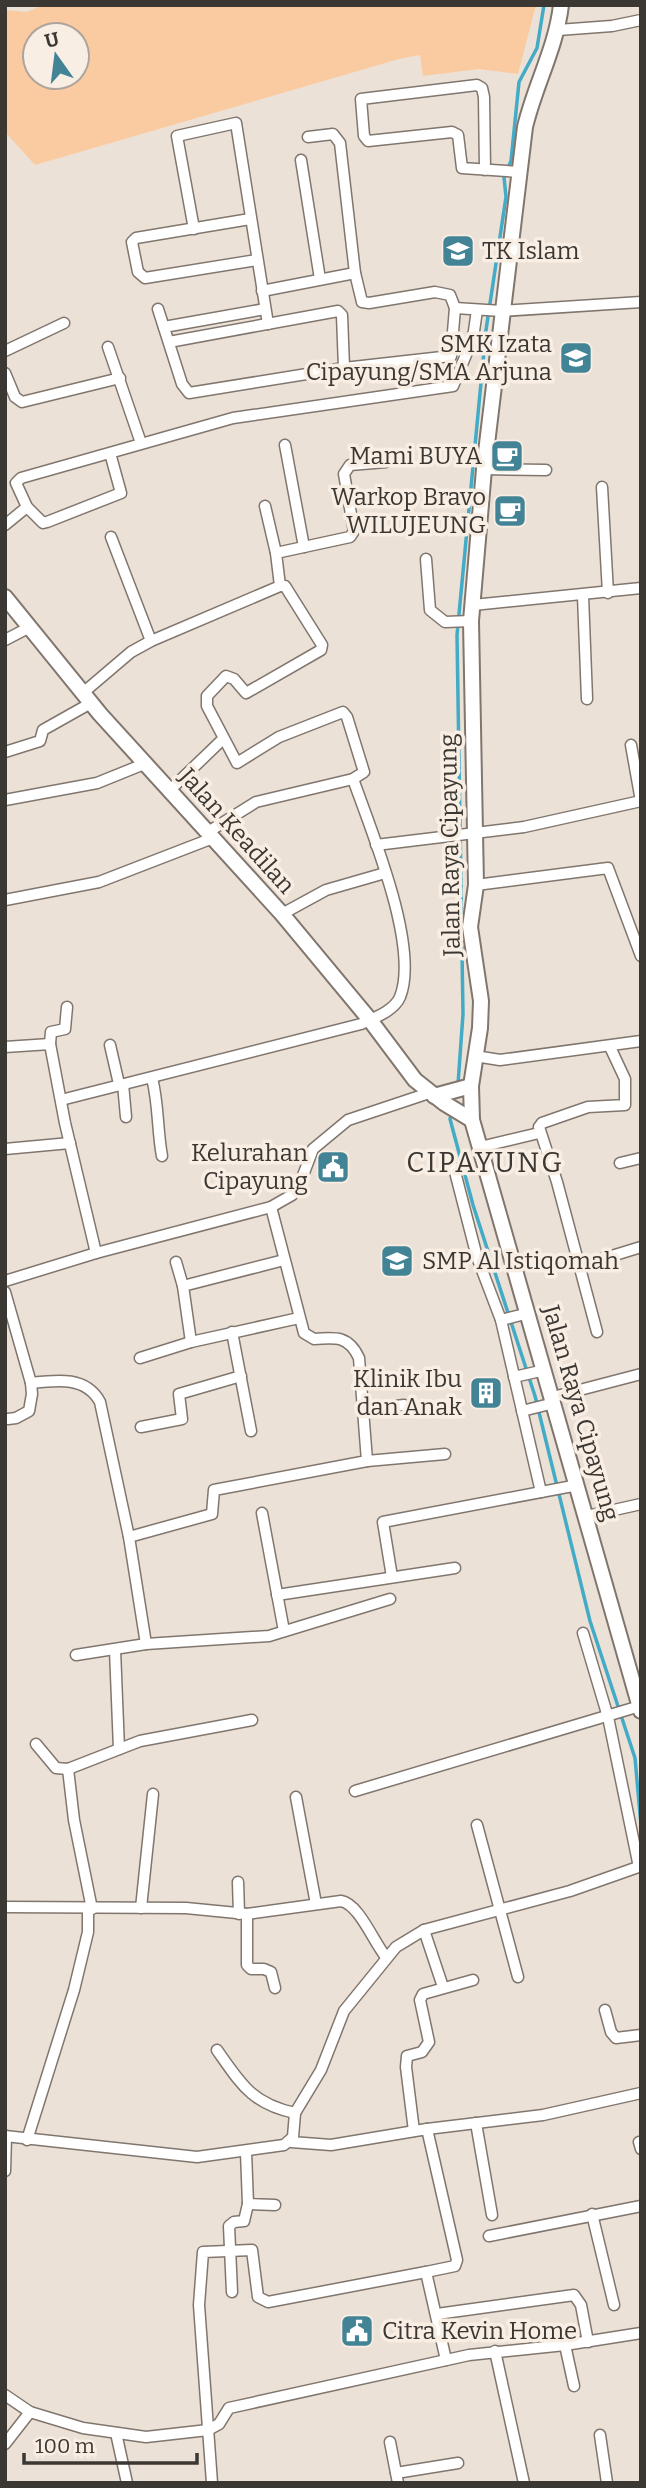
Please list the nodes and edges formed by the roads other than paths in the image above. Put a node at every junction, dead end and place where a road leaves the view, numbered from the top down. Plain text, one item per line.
1 (561, 5) edge
2 (641, 20) edge
3 (558, 30) junction
4 (308, 137) dead end
5 (301, 160) dead end
6 (485, 170) junction
7 (515, 172) junction
8 (250, 219) junction
9 (194, 229) junction
10 (257, 260) junction
11 (355, 273) junction
12 (320, 279) junction
13 (262, 290) junction
14 (641, 302) edge
15 (455, 308) junction
16 (158, 309) dead end
17 (265, 309) junction
18 (472, 310) junction
19 (499, 310) junction
20 (64, 323) dead end
21 (268, 324) junction
22 (164, 327) junction
23 (169, 342) junction
24 (108, 347) dead end
25 (5, 351) edge
26 (344, 368) junction
27 (5, 373) edge
28 (120, 378) junction
29 (141, 443) junction
30 (285, 445) dead end
31 (110, 453) junction
32 (386, 461) dead end
33 (484, 469) junction
34 (546, 470) dead end
35 (602, 487) dead end
36 (265, 506) dead end
37 (26, 507) junction
38 (5, 525) edge
39 (111, 537) dead end
40 (304, 547) junction
41 (276, 552) junction
42 (426, 559) dead end
43 (280, 586) junction
44 (641, 588) edge
45 (608, 593) junction
46 (583, 596) junction
47 (5, 597) edge
48 (473, 605) junction
49 (469, 622) junction
50 (30, 627) junction
51 (5, 640) edge
52 (151, 641) junction
53 (88, 697) junction
54 (587, 699) dead end
55 (223, 740) junction
56 (631, 745) dead end
57 (5, 752) edge
58 (144, 764) junction
59 (353, 779) junction
60 (170, 790) junction
61 (5, 800) edge
62 (641, 801) edge
63 (471, 832) junction
64 (210, 835) junction
65 (376, 845) junction
66 (385, 873) junction
67 (476, 885) junction
68 (5, 900) edge
69 (282, 914) junction
70 (641, 957) edge
71 (67, 1007) dead end
72 (370, 1020) junction
73 (641, 1041) edge
74 (6, 1044) edge
75 (50, 1044) junction
76 (110, 1045) dead end
77 (610, 1046) junction
78 (475, 1056) junction
79 (152, 1078) junction
80 (121, 1084) junction
81 (467, 1087) junction
82 (438, 1096) junction
83 (61, 1100) junction
84 (126, 1117) dead end
85 (466, 1117) junction
86 (539, 1133) junction
87 (70, 1143) junction
88 (480, 1147) junction
89 (5, 1149) edge
90 (162, 1156) dead end
91 (641, 1158) edge
92 (620, 1163) dead end
93 (454, 1168) dead end
94 (271, 1207) junction
95 (641, 1247) edge
96 (96, 1252) junction
97 (284, 1260) junction
98 (176, 1262) dead end
99 (579, 1266) junction
100 (5, 1281) edge
101 (183, 1286) junction
102 (5, 1292) edge
103 (524, 1314) junction
104 (299, 1318) junction
105 (503, 1319) junction
106 (232, 1332) junction
107 (597, 1332) dead end
108 (191, 1342) junction
109 (140, 1358) dead end
110 (540, 1372) junction
111 (641, 1374) edge
112 (241, 1376) junction
113 (516, 1377) junction
114 (31, 1383) junction
115 (551, 1402) junction
116 (404, 1405) dead end
117 (363, 1410) junction
118 (525, 1410) junction
119 (8, 1419) dead end
120 (141, 1427) dead end
121 (251, 1432) dead end
122 (445, 1454) dead end
123 (368, 1461) junction
124 (575, 1485) junction
125 (545, 1491) junction
126 (641, 1504) edge
127 (262, 1513) dead end
128 (587, 1516) junction
129 (129, 1537) junction
130 (455, 1568) dead end
131 (392, 1577) junction
132 (277, 1595) junction
133 (390, 1600) dead end
134 (284, 1631) junction
135 (583, 1633) dead end
136 (146, 1644) junction
137 (115, 1650) junction
138 (76, 1655) dead end
139 (637, 1709) edge
140 (612, 1716) junction
141 (252, 1720) dead end
142 (36, 1744) dead end
143 (120, 1749) junction
144 (68, 1769) junction
145 (355, 1791) dead end
146 (153, 1794) dead end
147 (296, 1797) dead end
148 (477, 1825) dead end
149 (640, 1866) edge
150 (238, 1882) dead end
151 (316, 1904) junction
152 (5, 1907) edge
153 (141, 1908) junction
154 (90, 1909) junction
155 (502, 1909) junction
156 (243, 1914) junction
157 (424, 1930) junction
158 (386, 1957) junction
159 (519, 1977) dead end
160 (473, 1980) dead end
161 (443, 1987) junction
162 (275, 1988) dead end
163 (606, 2010) dead end
164 (641, 2035) edge
165 (217, 2050) dead end
166 (641, 2093) edge
167 (295, 2113) junction
168 (476, 2123) junction
169 (427, 2129) junction
170 (414, 2131) junction
171 (6, 2136) edge
172 (27, 2140) junction
173 (291, 2142) junction
174 (246, 2152) junction
175 (5, 2171) edge
176 (248, 2204) junction
177 (275, 2205) dead end
178 (641, 2206) edge
179 (593, 2214) junction
180 (492, 2216) dead end
181 (489, 2236) dead end
182 (230, 2252) junction
183 (426, 2272) junction
184 (232, 2292) dead end
185 (614, 2305) dead end
186 (437, 2314) junction
187 (641, 2333) edge
188 (588, 2342) junction
189 (565, 2345) junction
190 (495, 2351) junction
191 (446, 2360) junction
192 (574, 2386) dead end
193 (5, 2395) edge
194 (30, 2412) junction
195 (208, 2430) junction
196 (116, 2433) junction
197 (600, 2435) dead end
198 (390, 2442) dead end
199 (5, 2444) edge
200 (458, 2463) dead end
201 (397, 2478) edge
202 (127, 2483) edge
203 (212, 2483) edge
204 (524, 2483) edge
205 (607, 2483) edge

1 - 3 main road, Jalan Raya Cipayung
2 - 3 street
3 - 7 main road, Jalan Raya Cipayung
4 - 11 street
5 - 12 street
6 - 6 street
6 - 7 street
7 - 19 main road, Jalan Raya Cipayung
8 - 9 street
8 - 9 street
8 - 10 street
9 - 10 street
10 - 13 street
11 - 12 street
11 - 15 street
12 - 13 street
13 - 17 street
14 - 19 street
15 - 18 street
15 - 26 street
16 - 22 street
17 - 21 street
17 - 22 street
18 - 19 street
18 - 29 street
19 - 33 main road, Jalan Raya Cipayung
20 - 25 street
21 - 23 street
21 - 26 street
22 - 23 street
23 - 26 street
24 - 28 street
27 - 28 street
28 - 29 street
29 - 31 street
30 - 40 street
31 - 37 street
31 - 37 street
32 - 40 street
33 - 34 street
33 - 48 main road, Jalan Raya Cipayung
35 - 45 street
36 - 41 street
37 - 38 street
39 - 52 street
40 - 41 street
41 - 43 street
42 - 49 street
43 - 52 street
43 - 55 street
44 - 45 street
45 - 46 street
46 - 48 street
46 - 54 street
47 - 50 main road, Jalan Keadilan
48 - 49 main road, Jalan Raya Cipayung
49 - 63 main road, Jalan Raya Cipayung
50 - 51 street
50 - 53 main road, Jalan Keadilan
52 - 53 street
53 - 57 street
53 - 58 main road, Jalan Keadilan
55 - 59 street
55 - 60 street
56 - 62 street
58 - 60 main road, Jalan Keadilan
58 - 61 street
59 - 64 street
59 - 65 street
60 - 64 main road, Jalan Keadilan
62 - 63 street
63 - 65 street
63 - 67 main road, Jalan Raya Cipayung
64 - 68 street
64 - 69 main road, Jalan Keadilan
65 - 66 street
66 - 69 street
66 - 72 street
67 - 70 street
67 - 78 main road, Jalan Raya Cipayung
69 - 72 main road, Jalan Keadilan
71 - 75 street
72 - 79 street
72 - 82 main road, Jalan Keadilan
73 - 77 street
74 - 75 street
75 - 83 street
76 - 80 street
77 - 78 street
77 - 86 street
78 - 81 main road, Jalan Raya Cipayung
79 - 80 street
79 - 90 street
80 - 83 street
80 - 84 street
81 - 82 main road
81 - 85 main road, Jalan Raya Cipayung
82 - 85 main road, Jalan Keadilan
82 - 94 street
83 - 87 street
85 - 88 main road, Jalan Raya Cipayung
86 - 88 street
86 - 99 street
87 - 89 street
87 - 96 street
88 - 103 main road, Jalan Raya Cipayung
91 - 92 street
93 - 105 street
94 - 96 street
94 - 97 street
95 - 99 street
96 - 100 street
97 - 101 street
97 - 104 street
98 - 101 street
99 - 107 street
101 - 108 street
102 - 114 street
103 - 105 street
103 - 110 main road, Jalan Raya Cipayung
104 - 106 street
104 - 117 street
105 - 113 street
106 - 108 street
106 - 112 street
108 - 109 street
110 - 113 street
110 - 115 main road, Jalan Raya Cipayung
111 - 115 street
112 - 120 street
112 - 121 street
113 - 118 street
114 - 119 street
114 - 129 street
115 - 118 street
115 - 124 main road, Jalan Raya Cipayung
116 - 117 street
117 - 123 street
118 - 125 street
122 - 123 street
123 - 129 street
124 - 125 street
124 - 128 main road, Jalan Raya Cipayung
125 - 131 street
126 - 128 street
127 - 132 street
128 - 139 main road, Jalan Raya Cipayung
129 - 136 street
130 - 131 street
131 - 132 street
132 - 134 street
133 - 134 street
134 - 136 street
135 - 140 street
136 - 137 street
137 - 138 street
137 - 143 street
139 - 140 street
140 - 145 street
140 - 149 street
141 - 143 street
142 - 144 street
143 - 144 street
144 - 154 street
146 - 153 street
147 - 151 street
148 - 155 street
149 - 155 street
150 - 156 street
151 - 156 street
151 - 158 street
152 - 154 street
153 - 154 street
153 - 156 street
154 - 172 street
155 - 157 street
155 - 159 street
156 - 162 street
157 - 158 street
157 - 161 street
158 - 167 street
160 - 161 street
161 - 170 street
163 - 164 street
165 - 167 street
166 - 168 street
167 - 173 street
168 - 169 street
168 - 180 street
169 - 170 street
169 - 183 street
170 - 173 street
171 - 172 street
171 - 175 street
172 - 174 street
173 - 174 street
174 - 176 street
176 - 177 street
176 - 182 street
178 - 179 street
179 - 181 street
179 - 185 street
182 - 183 street
182 - 184 street
182 - 195 street
183 - 186 street
186 - 188 street
186 - 191 street
187 - 188 street
188 - 189 street
189 - 190 street
189 - 192 street
190 - 191 street
190 - 204 street
191 - 195 street
193 - 194 street
194 - 196 street
194 - 199 street
195 - 196 street
195 - 203 street
196 - 202 street
197 - 205 street
198 - 201 street
200 - 201 street

